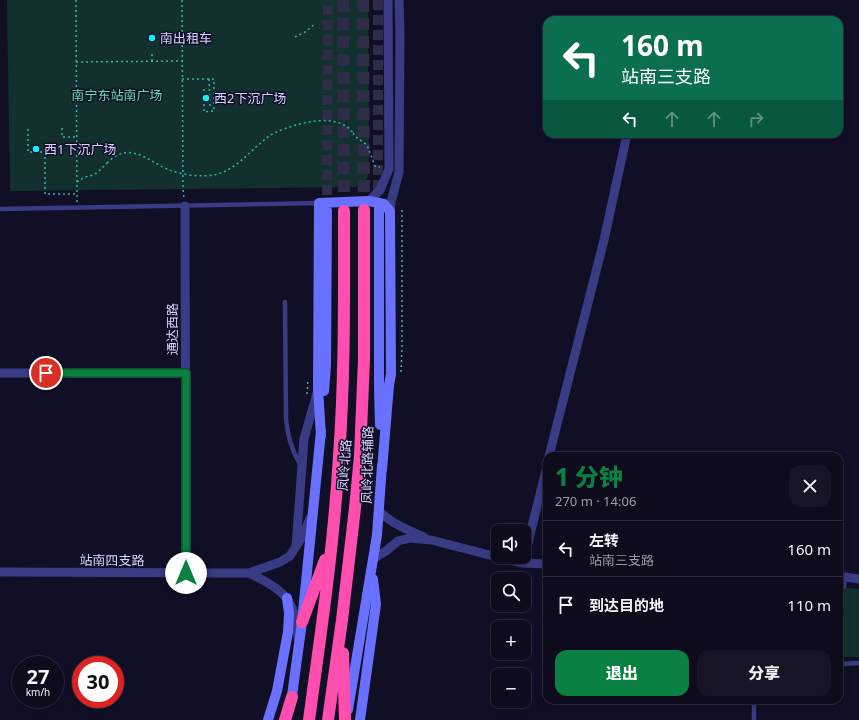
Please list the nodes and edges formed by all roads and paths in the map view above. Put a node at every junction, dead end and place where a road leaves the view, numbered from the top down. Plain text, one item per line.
1 (76, 0) edge
2 (182, 0) edge
3 (388, 0) edge
4 (399, 0) edge
5 (315, 24) dead end
6 (295, 37) dead end
7 (152, 54) dead end
8 (182, 61) junction
9 (76, 62) junction
10 (152, 62) junction
11 (182, 79) junction
12 (210, 79) junction
13 (204, 88) dead end
14 (210, 107) dead end
15 (62, 128) dead end
16 (28, 129) dead end
17 (77, 137) junction
18 (626, 138) edge
19 (389, 169) junction
20 (77, 182) junction
21 (77, 194) junction
22 (319, 203) junction
23 (366, 205) junction
24 (185, 206) junction
25 (77, 208) junction
26 (378, 208) dead end
27 (0, 209) edge
28 (327, 211) tunnel mouth
29 (344, 211) tunnel mouth
30 (390, 211) junction
31 (285, 302) dead end
32 (0, 373) edge
33 (186, 373) junction
34 (318, 388) junction
35 (321, 436) junction
36 (550, 452) edge
37 (302, 467) junction
38 (382, 470) junction
39 (543, 482) edge
40 (379, 511) junction
41 (313, 512) junction
42 (531, 531) edge
43 (332, 540) junction
44 (431, 540) junction
45 (296, 547) junction
46 (491, 555) edge
47 (372, 562) junction
48 (531, 563) edge
49 (543, 564) edge
50 (0, 572) edge
51 (186, 573) junction
52 (249, 573) junction
53 (843, 576) edge
54 (859, 579) edge
55 (843, 582) edge
56 (844, 587) joint
57 (287, 598) junction
58 (843, 598) edge
59 (342, 620) junction
60 (302, 622) junction
61 (298, 650) junction
62 (859, 663) edge
63 (843, 664) edge
64 (292, 697) junction
65 (754, 704) edge
66 (268, 720) edge
67 (285, 720) edge
68 (289, 720) edge
69 (309, 720) edge
70 (328, 720) edge
71 (345, 720) edge
72 (360, 720) edge
73 (754, 720) edge

1 - 9 path
2 - 8 path
3 - 19 street
4 - 30 street
5 - 6 path
7 - 10 path
8 - 10 path
8 - 11 path
9 - 10 path
9 - 17 path
11 - 12 path
11 - 24 path
12 - 13 path
12 - 14 path
15 - 17 path
16 - 21 path
17 - 20 path
18 - 36 street
19 - 20 path, bridge
19 - 23 street
20 - 21 path
21 - 25 path
22 - 23 main road
22 - 24 lane
22 - 34 main road
23 - 30 main road
23 - 59 highway, 凤岭北路
24 - 25 lane
24 - 33 street, 通达西路
25 - 27 lane
26 - 38 main road, 凤岭北路辅路
28 - 35 main road
29 - 43 highway, 凤岭北路
30 - 38 main road
31 - 37 lane
32 - 33 street
33 - 51 street, 通达西路
34 - 35 main road
34 - 37 street
35 - 41 main road
37 - 45 street
38 - 40 main road, 凤岭北路辅路
39 - 42 street
40 - 44 street
40 - 47 main road, 凤岭北路辅路
41 - 45 street, 站南四支路
41 - 60 main road
43 - 60 highway
43 - 69 highway, 凤岭北路
44 - 46 street
44 - 47 street
45 - 52 street, 站南四支路
47 - 71 main road, 凤岭北路辅路
47 - 72 main road
48 - 49 street
50 - 51 street, 站南四支路
51 - 52 street, 站南四支路
52 - 57 street
53 - 54 street
55 - 56 lane
56 - 58 path
57 - 61 street
57 - 66 main road
59 - 70 highway, 凤岭北路
59 - 71 highway
60 - 61 main road
61 - 64 main road
62 - 63 lane
64 - 67 highway
64 - 68 main road
65 - 73 lane

